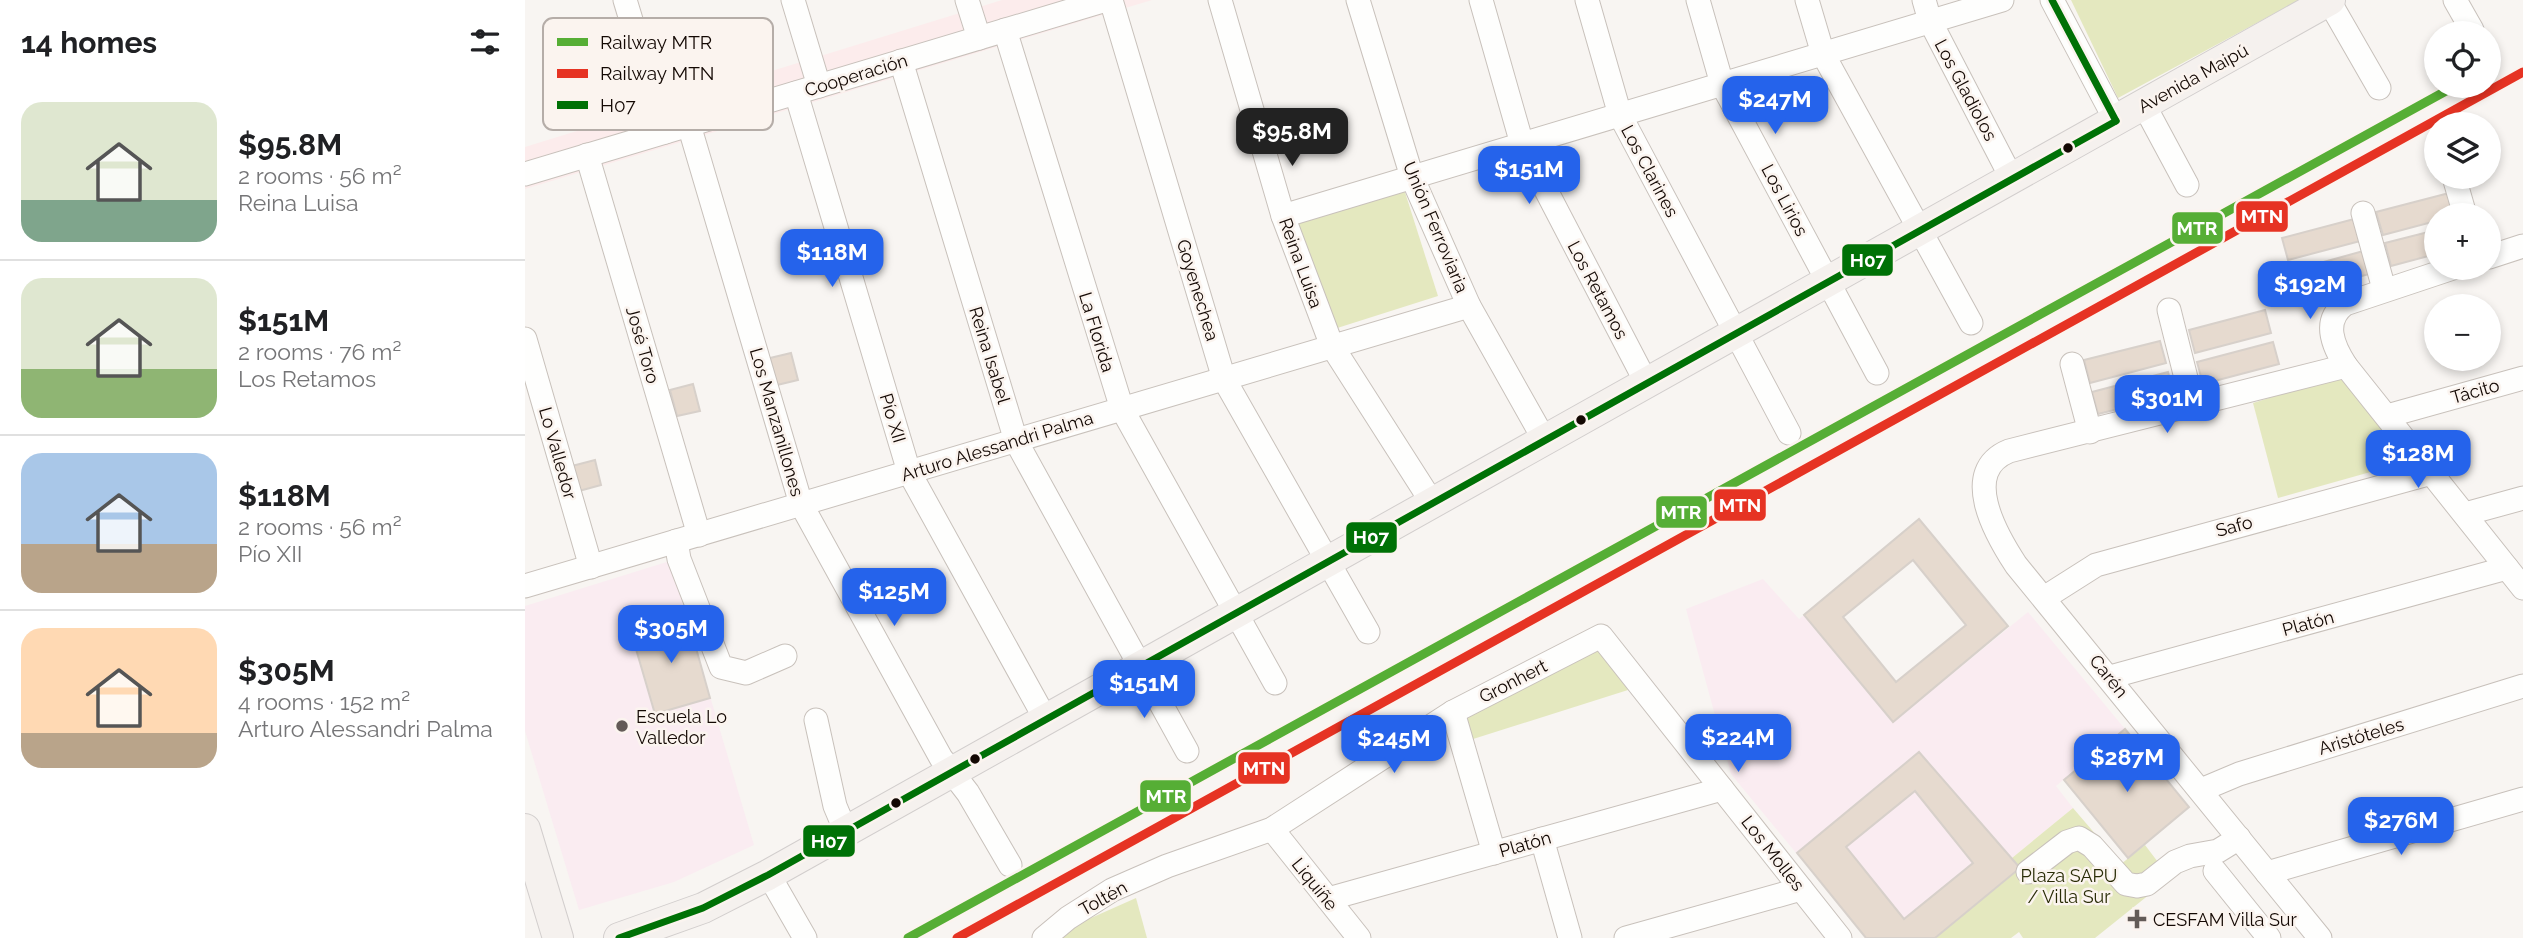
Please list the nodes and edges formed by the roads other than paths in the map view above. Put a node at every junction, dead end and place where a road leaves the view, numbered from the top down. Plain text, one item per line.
1 (625, 0) edge
2 (793, 0) edge
3 (967, 0) edge
4 (1109, 0) edge
5 (1220, 0) edge
6 (1359, 0) edge
7 (1481, 0) edge
8 (1587, 0) edge
9 (1698, 0) edge
10 (1807, 0) edge
11 (2002, 0) edge
12 (2052, 0) edge
13 (2330, 0) edge
14 (2455, 0) edge
15 (1927, 11) edge
16 (630, 18) edge
17 (2467, 21) edge
18 (1005, 30) junction
19 (979, 38) junction
20 (1823, 54) junction
21 (901, 61) junction
22 (1722, 84) junction
23 (819, 86) junction
24 (2379, 88) dead end
25 (796, 93) junction
26 (773, 100) edge
27 (2144, 106) junction
28 (1620, 115) junction
29 (2116, 121) junction
30 (672, 130) edge
31 (690, 130) edge
32 (665, 132) joint
33 (1522, 144) junction
34 (587, 155) junction
35 (525, 174) edge
36 (1412, 177) junction
37 (2012, 179) junction
38 (2187, 185) dead end
39 (2363, 213) dead end
40 (1283, 216) junction
41 (1921, 230) junction
42 (2523, 246) edge
43 (2501, 253) edge
44 (2424, 277) edge
45 (1829, 282) junction
46 (2384, 289) junction
47 (1469, 306) junction
48 (2169, 310) dead end
49 (1971, 323) dead end
50 (1737, 333) junction
51 (525, 338) edge
52 (1332, 346) junction
53 (2072, 364) dead end
54 (2346, 366) junction
55 (1877, 373) dead end
56 (2523, 378) edge
57 (1224, 379) junction
58 (1647, 384) junction
59 (2193, 406) junction
60 (1122, 409) junction
61 (2387, 416) junction
62 (2090, 432) junction
63 (1789, 433) dead end
64 (1016, 440) junction
65 (1545, 441) junction
66 (909, 472) junction
67 (2432, 473) junction
68 (2523, 498) edge
69 (800, 504) junction
70 (1433, 504) junction
71 (2465, 514) junction
72 (699, 534) junction
73 (676, 541) junction
74 (1330, 561) junction
75 (591, 566) junction
76 (2507, 568) junction
77 (525, 586) edge
78 (2523, 587) edge
79 (2044, 597) junction
80 (1237, 613) junction
81 (1369, 632) dead end
82 (1601, 636) joint
83 (785, 656) dead end
84 (1140, 667) junction
85 (2110, 677) junction
86 (1275, 683) dead end
87 (2523, 686) edge
88 (1453, 712) junction
89 (816, 720) dead end
90 (1046, 720) junction
91 (1187, 751) dead end
92 (951, 774) junction
93 (1722, 789) junction
94 (2201, 790) junction
95 (2523, 799) edge
96 (525, 829) edge
97 (1272, 829) junction
98 (846, 831) junction
99 (2239, 838) junction
100 (1542, 839) junction
101 (1494, 853) junction
102 (1010, 865) dead end
103 (1167, 866) joint
104 (2215, 871) dead end
105 (2028, 872) dead end
106 (2267, 873) junction
107 (774, 884) dead end
108 (1801, 889) junction
109 (1328, 900) junction
110 (2297, 909) junction
111 (2266, 937) edge
112 (558, 938) edge
113 (619, 938) edge
114 (805, 938) edge
115 (1044, 938) edge
116 (1359, 938) edge
117 (1570, 938) edge
118 (1626, 938) edge
119 (1840, 938) edge
120 (2320, 938) edge

1 - 16 street
2 - 23 street
3 - 19 street
4 - 18 street, Cooperación
4 - 57 street, Goyenechea
5 - 40 street, Reina Luisa
6 - 36 street, Unión Ferroviaria
7 - 33 street, Los Retamos
8 - 28 street, Los Clarines
9 - 22 street, Los Lirios
10 - 20 street
11 - 15 street
12 - 29 street
13 - 24 street
13 - 27 main road, Avenida Maipú
14 - 17 street
15 - 20 street
15 - 37 street, Los Gladiolos
18 - 19 street, Cooperación
18 - 60 street, La Florida
19 - 21 street, Cooperación
20 - 22 street
20 - 41 street
21 - 23 street, Cooperación
21 - 64 street, Reina Isabel
22 - 28 street
22 - 45 street, Los Lirios
23 - 25 street, Cooperación
25 - 26 street, Cooperación
25 - 66 street, Pío XII
27 - 29 main road, Avenida Maipú
27 - 38 street
28 - 33 street
28 - 50 street, Los Clarines
29 - 37 main road, Avenida Maipú
30 - 32 street, Cooperación
31 - 69 street, Los Manzanillones
32 - 34 street, Cooperación
33 - 36 street
33 - 58 street, Los Retamos
34 - 35 street, Cooperación
34 - 72 street, José Toro
36 - 40 street
36 - 47 street, Unión Ferroviaria
37 - 41 main road, Avenida Maipú
39 - 46 street
40 - 52 street, Reina Luisa
41 - 45 main road, Avenida Maipú
41 - 49 street
42 - 43 street
44 - 46 street
45 - 50 main road, Avenida Maipú
45 - 55 street, Los Lirios
46 - 54 street
47 - 52 street, Arturo Alessandri Palma
47 - 65 street, Unión Ferroviaria
48 - 59 street
50 - 58 main road, Avenida Maipú
50 - 63 street, Los Clarines
51 - 75 street, Lo Valledor
52 - 57 street, Arturo Alessandri Palma
52 - 70 street, Reina Luisa
53 - 62 street
54 - 59 street, Carén
54 - 61 street
56 - 61 street, Tácito
57 - 60 street, Arturo Alessandri Palma
57 - 74 street, Goyenechea
58 - 65 main road, Avenida Maipú
59 - 62 street, Carén
60 - 64 street, Arturo Alessandri Palma
60 - 80 street, La Florida
61 - 67 street
62 - 79 street, Carén
64 - 66 street, Arturo Alessandri Palma
64 - 84 street, Reina Isabel
65 - 70 main road, Avenida Maipú
66 - 69 street, Arturo Alessandri Palma
66 - 90 street, Pío XII
67 - 71 street
67 - 79 street, Safo
68 - 71 street
69 - 72 street, Arturo Alessandri Palma
69 - 92 street, Los Manzanillones
70 - 74 main road, Avenida Maipú
71 - 76 street
72 - 73 street, Arturo Alessandri Palma
73 - 75 street, Arturo Alessandri Palma
73 - 83 street
74 - 80 main road, Avenida Maipú
74 - 81 street, Goyenechea
75 - 77 street, Arturo Alessandri Palma
76 - 78 street
76 - 85 street, Platón
79 - 85 street, Carén
80 - 84 main road, Avenida Maipú
80 - 86 street, La Florida
82 - 88 street, Gronhert
82 - 93 street, Los Molles
84 - 90 main road, Avenida Maipú
84 - 91 street, Reina Isabel
85 - 94 street, Carén
87 - 94 street, Aristóteles
88 - 97 street, Gronhert
88 - 101 street
89 - 98 street
90 - 92 main road, Avenida Maipú
92 - 98 main road, Avenida Maipú
92 - 102 street, Los Manzanillones
93 - 100 street, Platón
93 - 108 street, Los Molles
94 - 99 street, Carén
95 - 106 street
96 - 112 main road
97 - 103 street, Gronhert
97 - 109 street, Liquiñe
98 - 113 main road, Avenida Maipú
99 - 105 street
99 - 106 street, Carén
100 - 101 street, Platón
100 - 117 street
101 - 109 street, Platón
103 - 115 street, Toltén
104 - 111 street
106 - 110 street, Carén
107 - 114 street
108 - 118 street
108 - 119 street, Los Molles
109 - 116 street, Liquiñe
110 - 111 street
110 - 120 street, Carén

